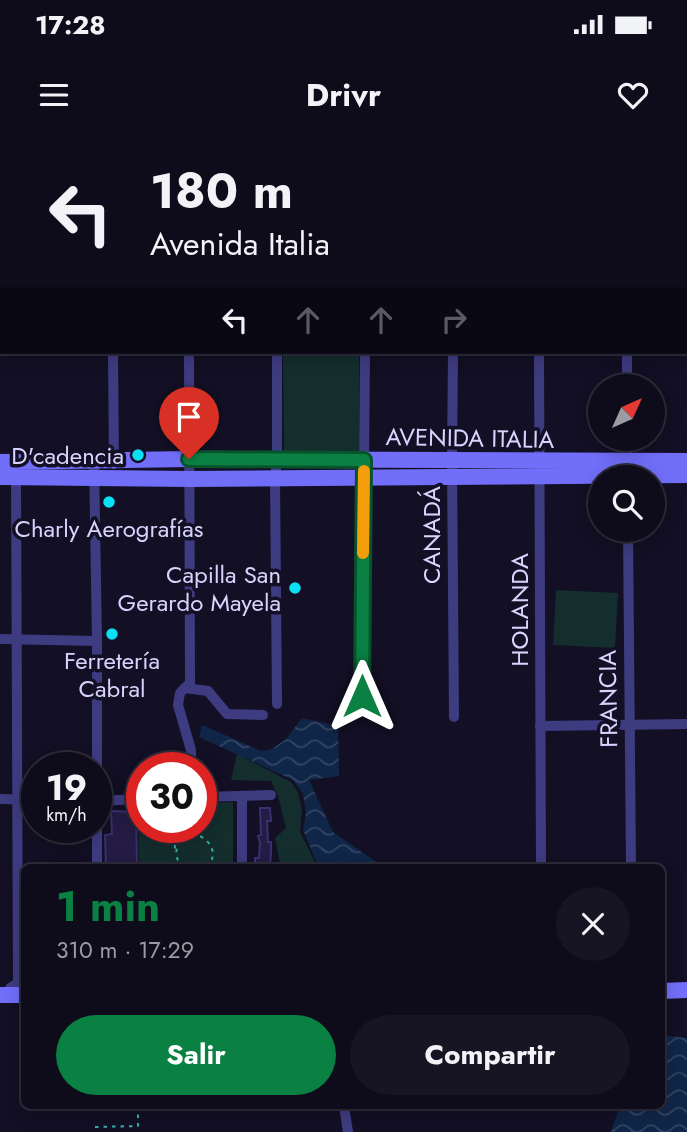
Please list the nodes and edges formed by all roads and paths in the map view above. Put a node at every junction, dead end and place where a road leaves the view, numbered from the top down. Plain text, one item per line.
1 (0, 140) edge
2 (62, 140) edge
3 (113, 354) edge
4 (189, 354) edge
5 (277, 354) edge
6 (365, 354) edge
7 (453, 354) edge
8 (539, 354) edge
9 (627, 354) edge
10 (627, 374) edge
11 (189, 459) junction
12 (94, 460) junction
13 (114, 460) junction
14 (277, 460) junction
15 (364, 460) junction
16 (687, 461) edge
17 (663, 465) edge
18 (452, 469) junction
19 (540, 469) junction
20 (8, 470) edge
21 (588, 470) edge
22 (665, 474) edge
23 (687, 475) edge
24 (363, 477) junction
25 (94, 478) junction
26 (114, 478) junction
27 (275, 478) junction
28 (190, 479) junction
29 (628, 542) edge
30 (0, 639) edge
31 (17, 639) junction
32 (97, 641) junction
33 (185, 688) junction
34 (362, 696) dead end
35 (277, 704) dead end
36 (263, 715) dead end
37 (454, 717) dead end
38 (687, 724) edge
39 (629, 725) junction
40 (540, 726) junction
41 (97, 752) edge
42 (191, 752) edge
43 (271, 795) dead end
44 (242, 796) junction
45 (217, 797) edge
46 (0, 799) edge
47 (17, 799) junction
48 (21, 799) edge
49 (97, 843) edge
50 (175, 843) edge
51 (175, 853) junction
52 (97, 864) edge
53 (179, 864) edge
54 (209, 864) edge
55 (242, 864) edge
56 (541, 864) edge
57 (631, 864) edge
58 (13, 989) edge
59 (687, 990) edge
60 (665, 991) edge
61 (138, 1109) edge
62 (344, 1109) edge
63 (94, 1127) dead end
64 (348, 1132) edge

1 - 2 street
3 - 13 street
4 - 11 street
5 - 14 street
6 - 15 street
7 - 18 street, CANADÁ
8 - 19 street, HOLANDA
9 - 10 street
11 - 13 main road, AVENIDA ITALIA
11 - 14 main road, AVENIDA ITALIA
11 - 28 street
12 - 13 main road, AVENIDA ITALIA
12 - 20 main road, AVENIDA ITALIA
12 - 25 street
13 - 26 street
14 - 15 main road, AVENIDA ITALIA
14 - 27 street
15 - 18 main road, AVENIDA ITALIA
15 - 24 street
16 - 17 main road, AVENIDA ITALIA
18 - 19 main road, AVENIDA ITALIA
18 - 24 main road, AVENIDA ITALIA
18 - 37 street, CANADÁ
19 - 21 main road, AVENIDA ITALIA
19 - 40 street, HOLANDA
20 - 25 main road, AVENIDA ITALIA
20 - 31 street
22 - 23 main road, AVENIDA ITALIA
24 - 27 main road, AVENIDA ITALIA
24 - 34 street
25 - 26 main road, AVENIDA ITALIA
25 - 32 street
26 - 28 main road, AVENIDA ITALIA
27 - 28 main road, AVENIDA ITALIA
27 - 35 street
28 - 33 street
29 - 39 street, FRANCIA
30 - 31 street
31 - 32 street
31 - 47 street
32 - 41 street
33 - 36 street
33 - 42 street
38 - 39 street
39 - 40 street
39 - 57 street, FRANCIA
40 - 56 street, HOLANDA
43 - 44 street
44 - 45 street
44 - 55 street
46 - 47 street
47 - 48 street
47 - 58 street
49 - 52 street
50 - 51 path
51 - 53 path
51 - 54 path
59 - 60 main road
61 - 63 path
62 - 64 street

